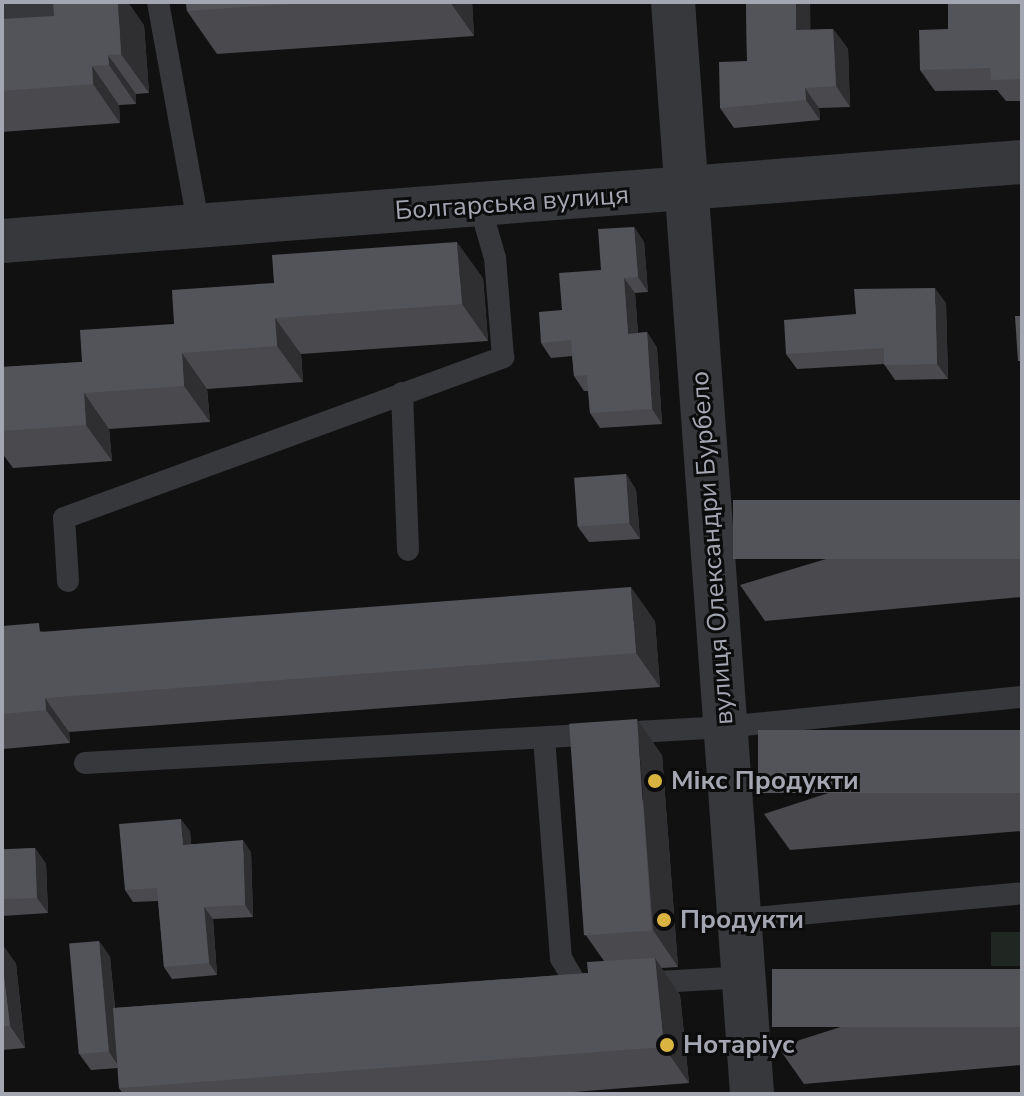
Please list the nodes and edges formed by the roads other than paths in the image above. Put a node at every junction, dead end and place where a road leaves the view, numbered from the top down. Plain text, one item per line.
1 (109, 2) edge
2 (158, 2) edge
3 (673, 2) edge
4 (2, 10) edge
5 (1022, 162) edge
6 (685, 190) junction
7 (480, 206) junction
8 (199, 227) junction
9 (2, 241) edge
10 (402, 393) junction
11 (408, 550) dead end
12 (68, 581) dead end
13 (1022, 697) edge
14 (725, 727) junction
15 (544, 738) junction
16 (85, 763) dead end
17 (1022, 893) edge
18 (744, 919) junction
19 (747, 977) junction
20 (752, 1094) edge

1 - 4 lane
2 - 8 lane
3 - 6 street, вулиця Олександри Бурбело
5 - 6 street, Болгарська вулиця
6 - 7 street, Болгарська вулиця
6 - 14 street, вулиця Олександри Бурбело
7 - 8 street, Болгарська вулиця
7 - 10 lane
8 - 9 street, Болгарська вулиця
10 - 11 lane
10 - 12 lane
13 - 14 lane
14 - 15 lane
14 - 18 street, вулиця Олександри Бурбело
15 - 16 lane
15 - 19 lane
17 - 18 lane
18 - 19 street, вулиця Олександри Бурбело
19 - 20 street, вулиця Олександри Бурбело

